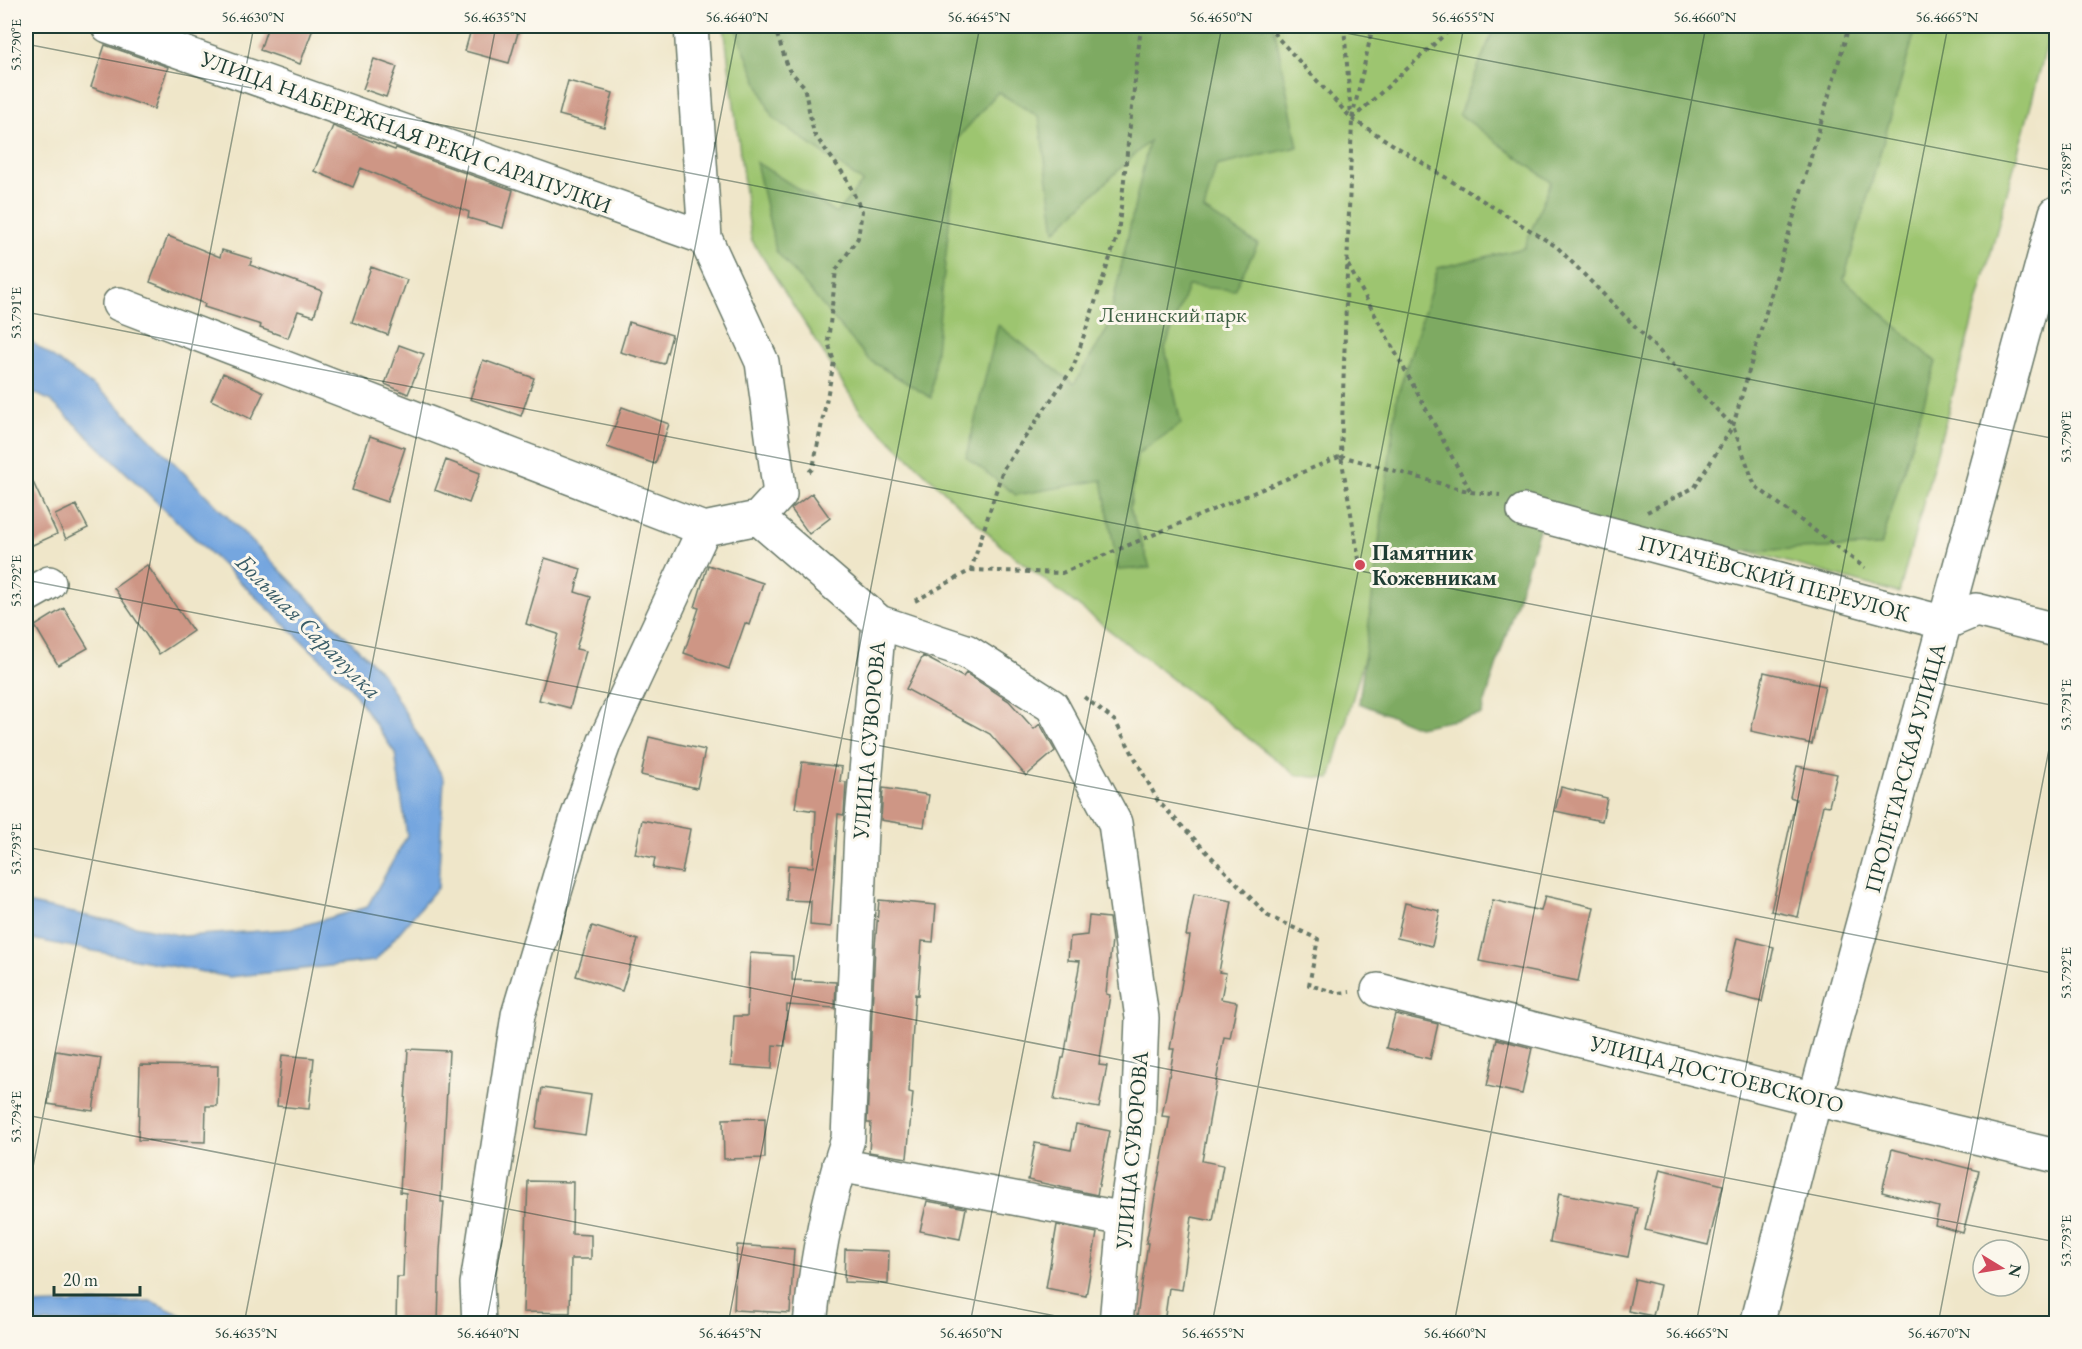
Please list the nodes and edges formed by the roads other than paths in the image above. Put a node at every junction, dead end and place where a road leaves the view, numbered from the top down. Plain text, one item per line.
1 (108, 26) edge
2 (691, 26) edge
3 (2056, 213) edge
4 (705, 238) junction
5 (119, 304) dead end
6 (1515, 503) road end
7 (758, 518) junction
8 (704, 529) junction
9 (879, 622) junction
10 (1945, 623) junction
11 (2056, 630) edge
12 (1377, 990) road end
13 (1815, 1100) junction
14 (2056, 1156) edge
15 (839, 1165) junction
16 (1125, 1219) junction
17 (479, 1323) edge
18 (810, 1323) edge
19 (1116, 1323) edge
20 (1757, 1323) edge

1 - 4 street, УЛИЦА НАБЕРЕЖНАЯ РЕКИ САРАПУЛКИ
2 - 4 street
3 - 10 street, ПРОЛЕТАРСКАЯ УЛИЦА
4 - 7 street
5 - 8 street
6 - 10 street, ПУГАЧЁВСКИЙ ПЕРЕУЛОК
7 - 8 street
7 - 9 street
8 - 17 street
9 - 15 street, УЛИЦА СУВОРОВА
9 - 16 street, УЛИЦА СУВОРОВА
10 - 11 street
10 - 13 street, ПРОЛЕТАРСКАЯ УЛИЦА
12 - 13 street, УЛИЦА ДОСТОЕВСКОГО
13 - 14 street, УЛИЦА ДОСТОЕВСКОГО
13 - 20 street, ПРОЛЕТАРСКАЯ УЛИЦА
15 - 16 street
15 - 18 street, УЛИЦА СУВОРОВА
16 - 19 street, УЛИЦА СУВОРОВА

